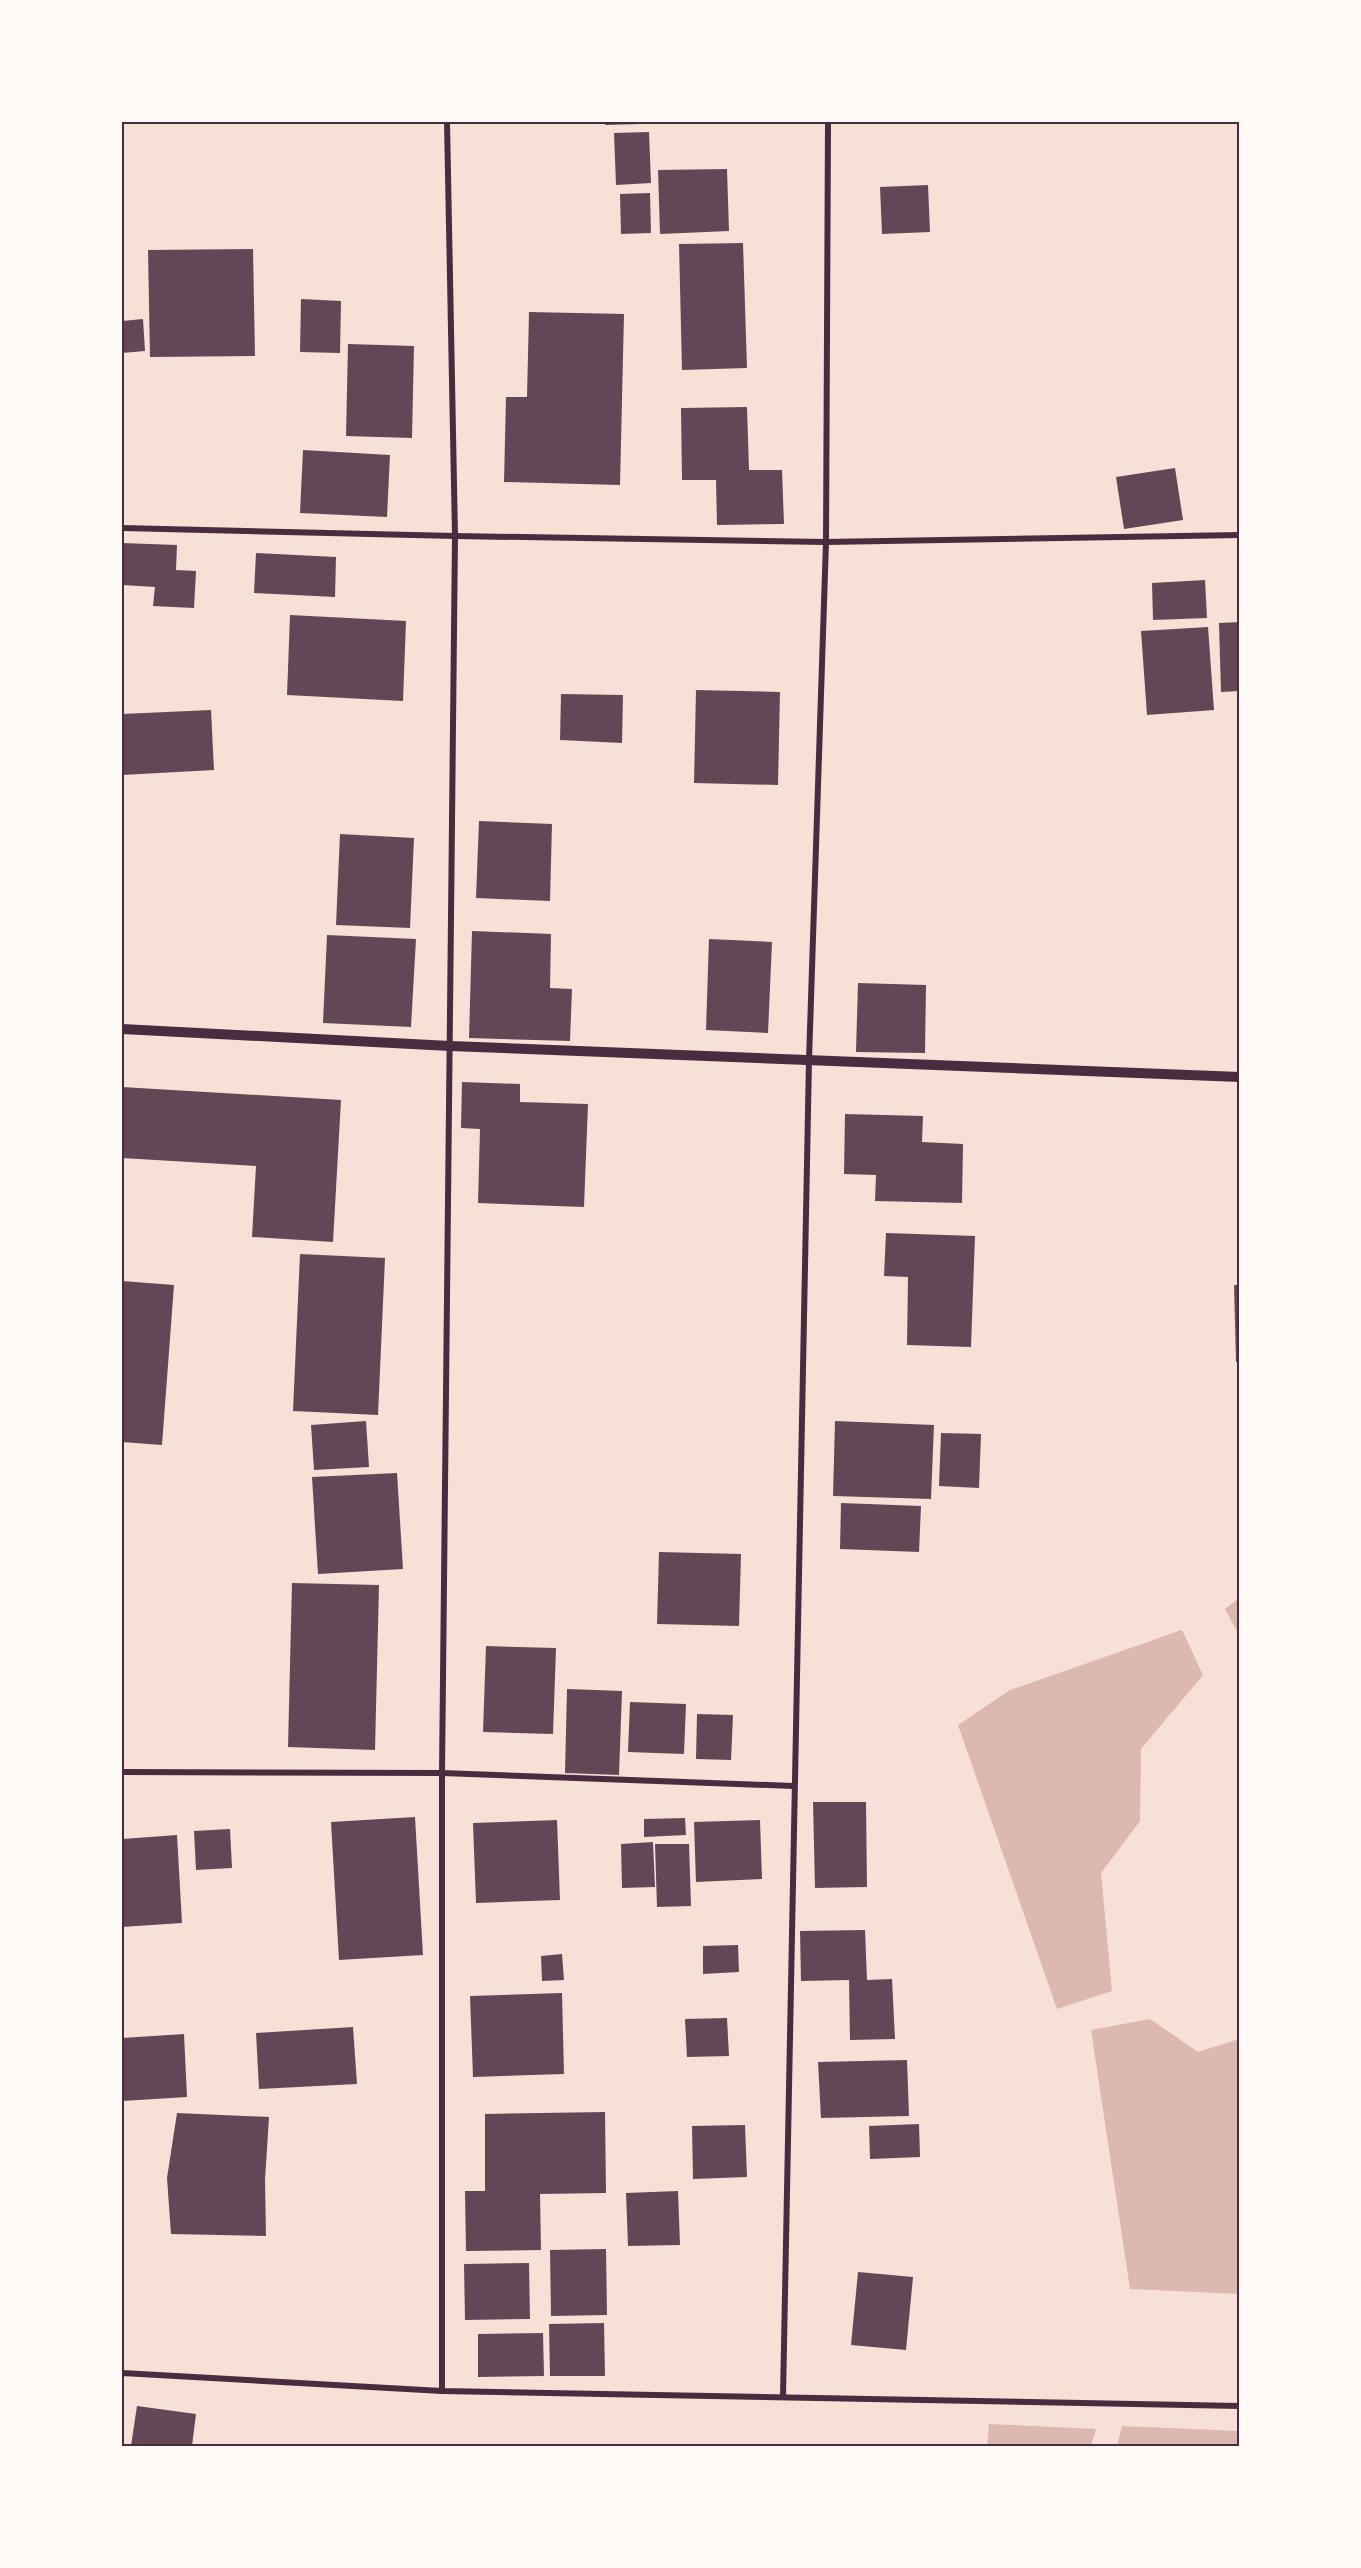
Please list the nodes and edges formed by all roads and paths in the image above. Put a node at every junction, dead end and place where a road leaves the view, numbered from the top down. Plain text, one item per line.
1 (447, 122) edge
2 (828, 122) edge
3 (122, 528) edge
4 (455, 536) junction
5 (1239, 536) edge
6 (826, 542) junction
7 (122, 1029) edge
8 (450, 1046) junction
9 (809, 1060) junction
10 (1239, 1077) edge
11 (122, 1772) edge
12 (442, 1773) junction
13 (794, 1786) junction
14 (122, 2373) edge
15 (442, 2391) junction
16 (783, 2397) junction
17 (1239, 2406) edge

1 - 4 street
2 - 6 street
3 - 4 street
4 - 6 street
4 - 8 street
5 - 6 street
6 - 9 street
7 - 8 street
8 - 9 street
8 - 12 street
9 - 10 street
9 - 13 street
11 - 12 street
12 - 13 street
12 - 15 street
13 - 16 street
14 - 15 street
15 - 16 street
16 - 17 street

